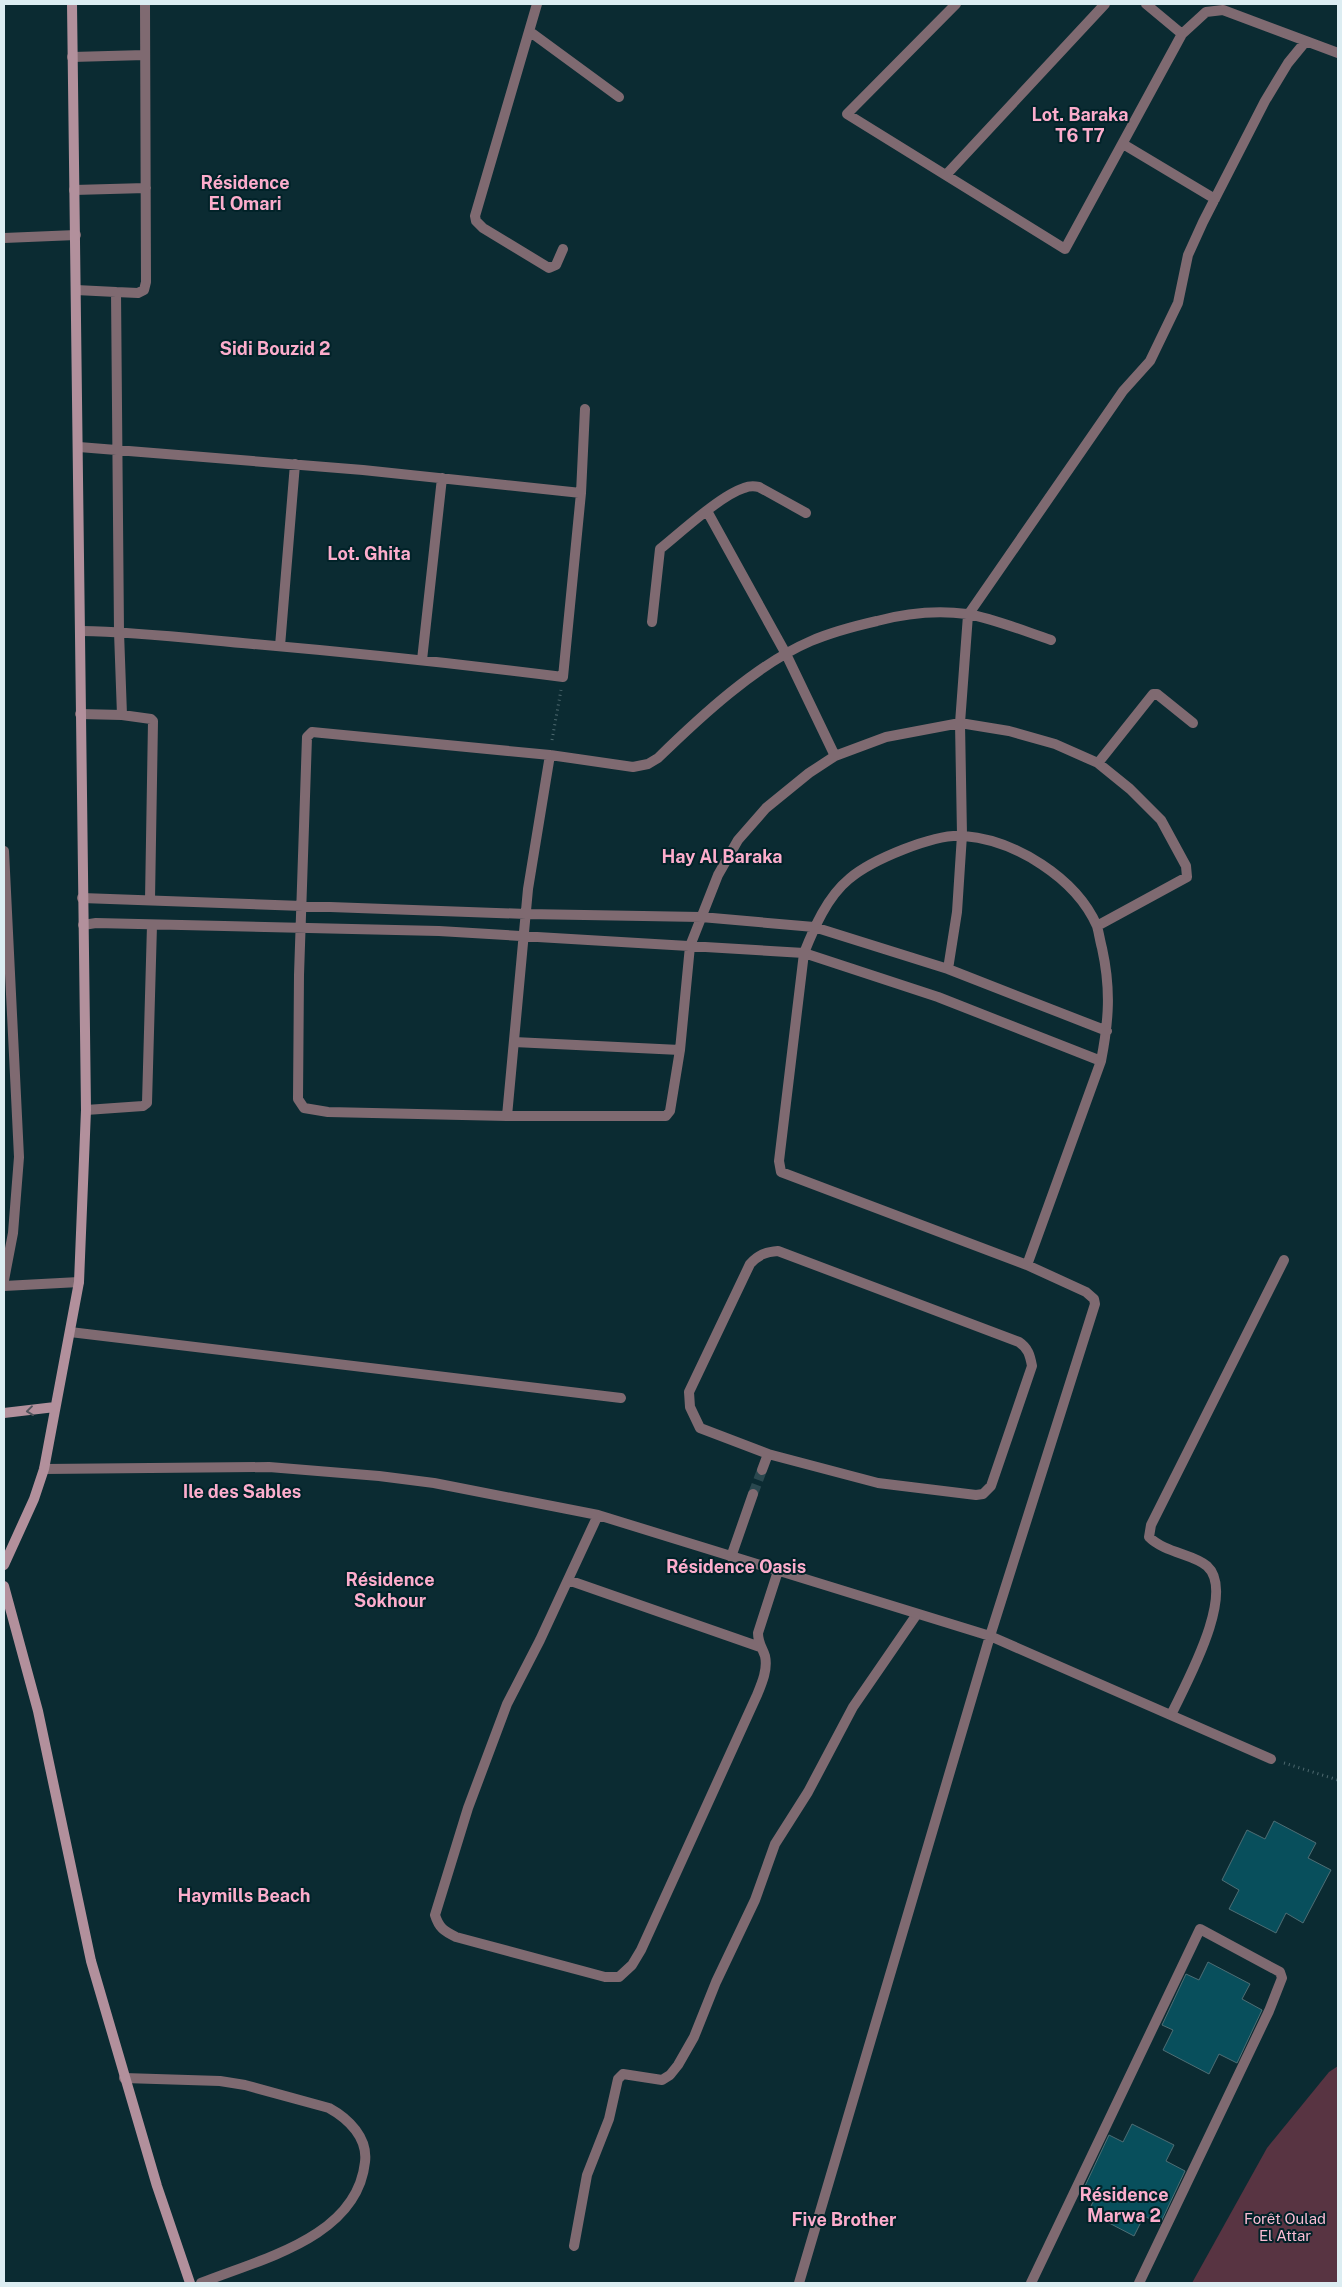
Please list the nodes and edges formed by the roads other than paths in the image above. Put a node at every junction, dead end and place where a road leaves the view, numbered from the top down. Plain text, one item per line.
1 (72, 4) edge
2 (145, 4) edge
3 (537, 4) edge
4 (956, 4) edge
5 (1105, 4) edge
6 (1146, 4) edge
7 (529, 31) junction
8 (1182, 34) junction
9 (1306, 41) junction
10 (1338, 53) edge
11 (145, 55) junction
12 (72, 57) junction
13 (619, 97) dead end
14 (1123, 144) junction
15 (946, 175) junction
16 (146, 188) junction
17 (74, 190) junction
18 (1215, 199) junction
19 (76, 235) junction
20 (4, 238) edge
21 (563, 249) dead end
22 (76, 290) junction
23 (116, 292) junction
24 (585, 409) dead end
25 (79, 447) junction
26 (118, 450) junction
27 (295, 464) junction
28 (442, 478) junction
29 (581, 493) junction
30 (707, 511) junction
31 (806, 514) dead end
32 (968, 614) junction
33 (652, 622) dead end
34 (82, 631) junction
35 (119, 632) junction
36 (1051, 640) dead end
37 (280, 646) junction
38 (786, 654) junction
39 (422, 660) junction
40 (80, 714) junction
41 (122, 715) junction
42 (960, 722) junction
43 (1193, 723) dead end
44 (550, 755) junction
45 (835, 756) junction
46 (1098, 763) junction
47 (962, 835) junction
48 (4, 851) edge
49 (5, 892) edge
50 (82, 898) junction
51 (150, 900) junction
52 (303, 904) junction
53 (526, 914) junction
54 (701, 917) junction
55 (84, 925) junction
56 (152, 925) junction
57 (1097, 926) junction
58 (814, 927) junction
59 (302, 928) junction
60 (525, 936) junction
61 (690, 946) junction
62 (804, 953) junction
63 (948, 969) junction
64 (1107, 1031) junction
65 (514, 1042) junction
66 (680, 1050) junction
67 (1101, 1061) junction
68 (86, 1110) junction
69 (507, 1116) junction
70 (1284, 1260) dead end
71 (1026, 1265) junction
72 (4, 1280) edge
73 (79, 1282) junction
74 (4, 1286) edge
75 (70, 1332) junction
76 (621, 1398) dead end
77 (55, 1408) junction
78 (4, 1414) edge
79 (768, 1454) junction
80 (44, 1469) junction
81 (762, 1470) tunnel mouth
82 (753, 1494) tunnel mouth
83 (598, 1516) junction
84 (731, 1557) junction
85 (4, 1565) edge
86 (778, 1571) junction
87 (568, 1580) junction
88 (4, 1586) edge
89 (917, 1614) junction
90 (990, 1636) junction
91 (760, 1647) junction
92 (1171, 1715) junction
93 (1271, 1759) road end
94 (124, 2078) junction
95 (574, 2246) dead end
96 (190, 2283) edge
97 (201, 2283) edge
98 (799, 2283) edge
99 (1031, 2283) edge
100 (1139, 2283) edge

1 - 12 street
2 - 11 street
3 - 7 street
4 - 15 street
5 - 15 street
6 - 8 street
7 - 13 street
7 - 21 street
8 - 9 street
8 - 14 street
9 - 10 street
9 - 18 street
11 - 12 street
11 - 16 street
12 - 17 street
14 - 15 street
14 - 18 street
16 - 17 street
16 - 23 street
17 - 19 street
18 - 32 street
19 - 20 street
19 - 22 street
22 - 23 street
22 - 25 street
23 - 26 street
24 - 29 street
25 - 26 street
25 - 34 street
26 - 27 street
26 - 35 street
27 - 28 street
27 - 37 street
28 - 29 street
28 - 39 street
29 - 39 street
30 - 31 street
30 - 33 street
30 - 38 street
32 - 36 street
32 - 38 street
32 - 42 street
34 - 35 street
34 - 40 street
35 - 37 street
35 - 41 street
37 - 39 street
38 - 44 street
38 - 45 street
40 - 41 street
40 - 50 street
41 - 51 street
42 - 45 street
42 - 46 street
42 - 47 street
43 - 46 street
44 - 52 street
44 - 53 street
45 - 54 street
46 - 57 street
47 - 57 street
47 - 58 street
47 - 63 street
48 - 49 street
49 - 72 street
50 - 51 street
50 - 55 street
51 - 52 street
52 - 53 street
52 - 59 street
53 - 54 street
53 - 60 street
54 - 58 street
54 - 61 street
55 - 56 street
55 - 68 street
56 - 59 street
56 - 68 street
57 - 64 street
58 - 62 street
58 - 63 street
59 - 60 street
59 - 69 street
60 - 61 street
60 - 65 street
61 - 62 street
61 - 66 street
62 - 67 street
62 - 71 street
63 - 64 street
64 - 67 street
65 - 66 street
65 - 69 street
66 - 69 street
67 - 71 street
68 - 73 street
70 - 92 street
71 - 90 street
73 - 74 street
73 - 75 street
75 - 76 street
75 - 77 street
77 -> 78 street
77 - 80 street
79 - 79 street
79 - 81 street
80 - 83 street
80 - 85 street
82 - 84 street
83 - 84 street
83 - 87 street
84 - 86 street
86 - 89 street
86 - 91 street
87 - 91 street
87 - 91 street
88 - 94 street
89 - 90 street
89 - 95 street
90 - 92 street
90 - 98 street
92 - 93 street
94 - 96 street
94 - 97 street
99 - 100 street

